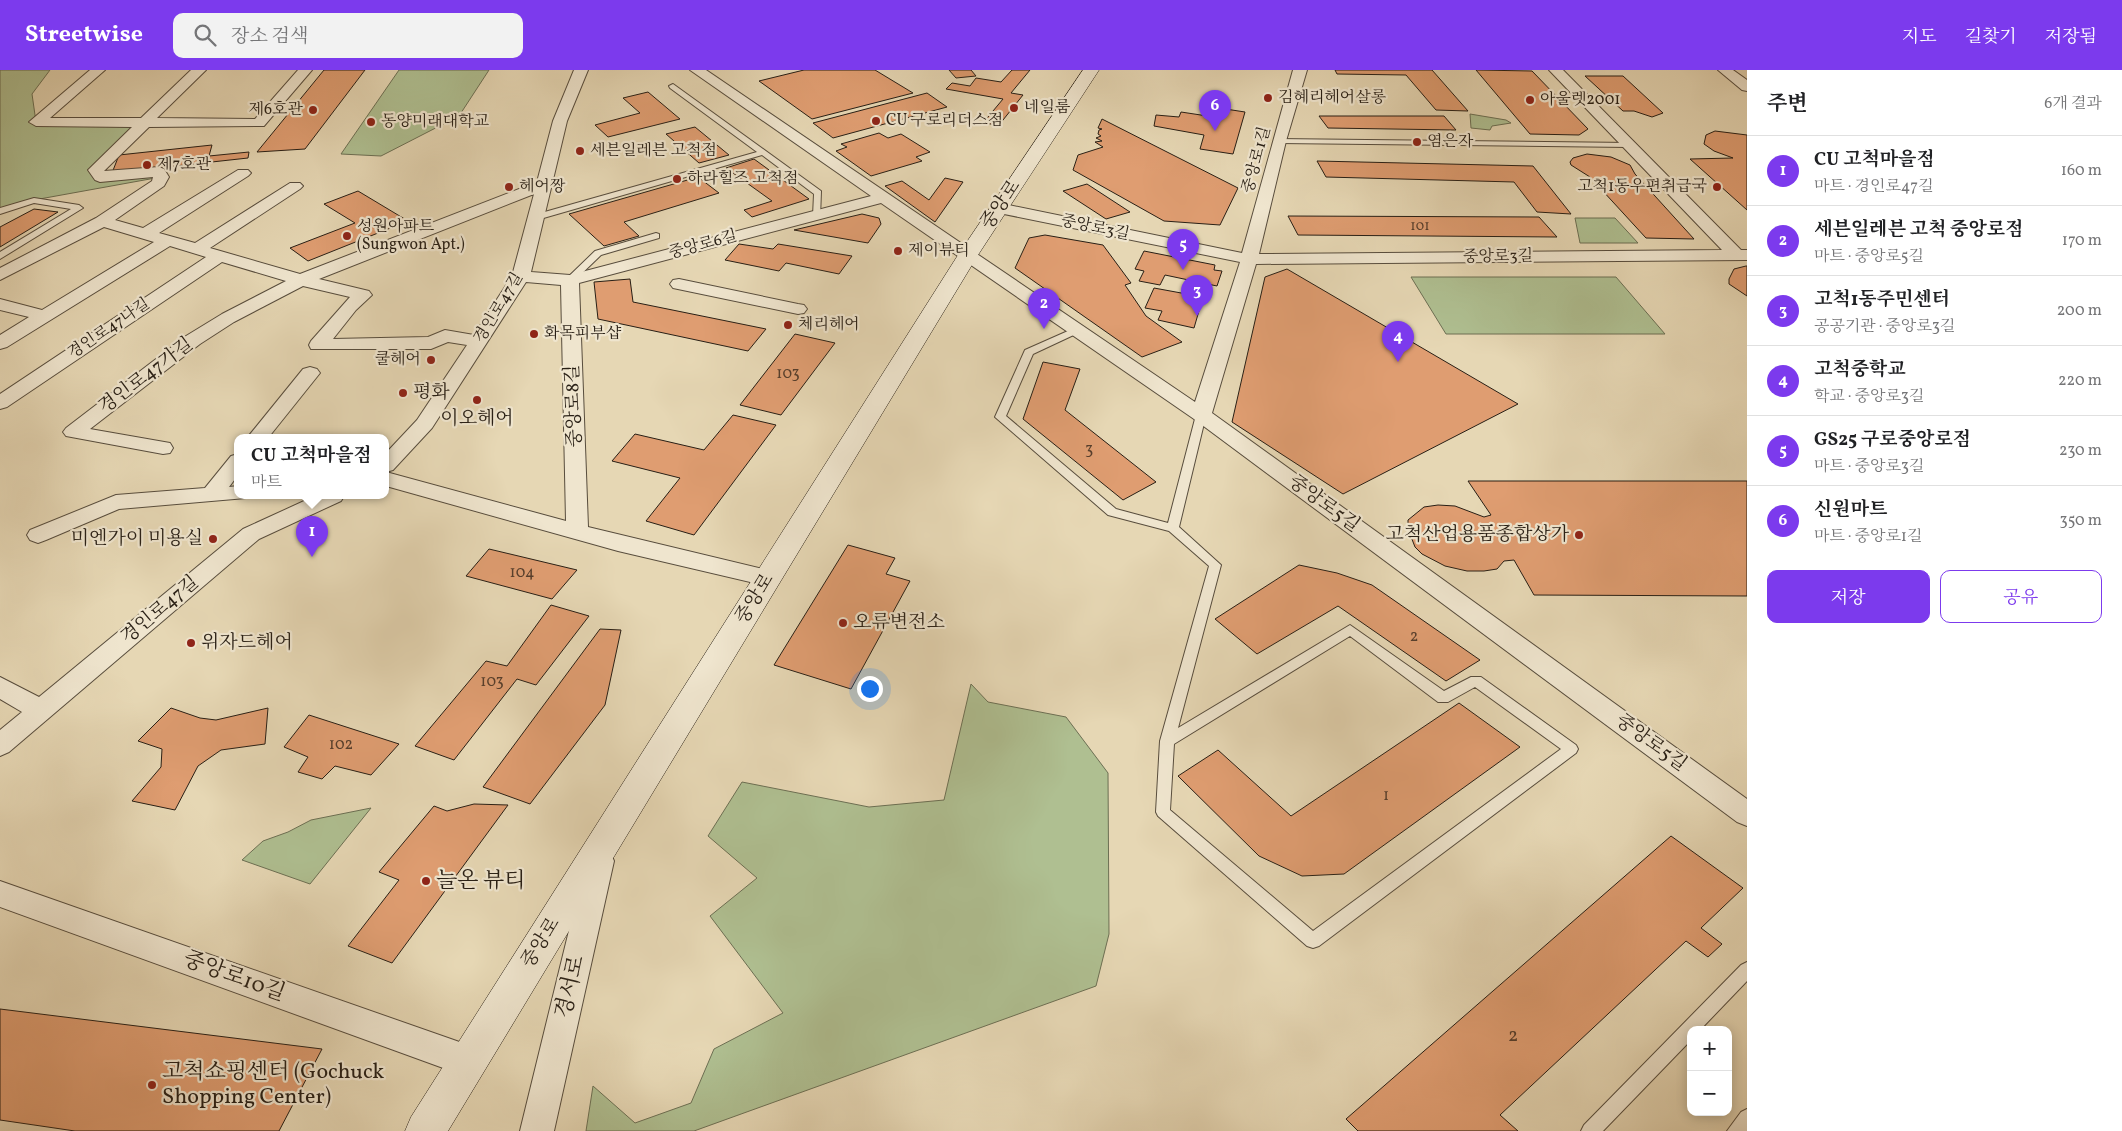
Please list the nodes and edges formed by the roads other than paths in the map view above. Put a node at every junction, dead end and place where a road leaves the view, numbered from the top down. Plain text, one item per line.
1 (98, 70) edge
2 (199, 70) edge
3 (305, 70) edge
4 (581, 70) edge
5 (697, 70) edge
6 (1091, 70) edge
7 (1300, 70) edge
8 (1556, 70) edge
9 (1724, 70) edge
10 (673, 86) dead end
11 (1747, 87) edge
12 (146, 123) junction
13 (1279, 141) junction
14 (1630, 145) junction
15 (764, 152) junction
16 (243, 174) dead end
17 (545, 184) junction
18 (295, 186) dead end
19 (884, 198) junction
20 (999, 208) junction
21 (0, 211) edge
22 (817, 216) junction
23 (536, 218) junction
24 (102, 221) junction
25 (145, 234) junction
26 (656, 236) dead end
27 (167, 241) junction
28 (196, 250) junction
29 (968, 255) junction
30 (1741, 255) edge
31 (0, 256) edge
32 (219, 256) junction
33 (1249, 260) junction
34 (0, 275) edge
35 (521, 276) junction
36 (301, 280) junction
37 (570, 280) junction
38 (0, 281) edge
39 (679, 284) dead end
40 (0, 289) edge
41 (0, 304) edge
42 (798, 309) dead end
43 (44, 316) junction
44 (1077, 330) junction
45 (0, 342) edge
46 (479, 342) junction
47 (310, 374) dead end
48 (0, 402) edge
49 (1201, 414) junction
50 (260, 434) edge
51 (163, 448) dead end
52 (389, 462) edge
53 (234, 467) edge
54 (389, 480) edge
55 (234, 493) edge
56 (212, 495) junction
57 (327, 499) edge
58 (1173, 528) junction
59 (577, 532) junction
60 (38, 535) dead end
61 (767, 578) junction
62 (0, 687) edge
63 (40, 710) junction
64 (1167, 740) junction
65 (0, 745) edge
66 (1747, 814) edge
67 (604, 842) junction
68 (0, 894) edge
69 (1747, 970) edge
70 (468, 1061) junction
71 (1747, 1118) edge
72 (424, 1131) edge
73 (537, 1131) edge
74 (1590, 1131) edge
75 (1736, 1131) edge

1 - 12 street
2 - 12 street
3 - 12 street
4 - 17 street, 경인로47길
5 - 19 street
6 - 20 main road, 중앙로
7 - 13 street, 중앙로1길
8 - 14 street
9 - 11 street
10 - 15 lane
12 - 24 street
13 - 14 lane
13 - 33 street, 중앙로1길
14 - 30 street
15 - 22 lane
15 - 23 lane
16 - 25 street
17 - 23 street, 경인로47길
17 - 36 street, 경인로47가길
18 - 28 street
19 - 22 street, 중앙로6길
19 - 29 street
20 - 29 main road, 중앙로
20 - 33 street, 중앙로3길
21 - 31 lane
22 - 37 street, 중앙로6길
23 - 35 street, 경인로47길
24 - 25 street
24 - 34 street
25 - 27 street
26 - 37 lane
27 - 28 street
27 - 43 street
28 - 32 street
29 - 44 street, 중앙로5길
29 - 61 main road, 중앙로
30 - 33 street, 중앙로3길
32 - 36 street
32 - 48 street, 경인로47나길
33 - 49 street
35 - 37 street, 중앙로6길
35 - 46 street, 경인로47길
36 - 46 street
36 - 51 street, 경인로47가길
37 - 59 street, 중앙로8길
38 - 40 street
39 - 42 street
41 - 43 street
43 - 45 street
44 - 49 street, 중앙로5길
44 - 58 lane
46 - 52 street, 경인로47길
47 - 50 street
49 - 58 lane
49 - 66 street, 중앙로5길
53 - 56 street
54 - 59 street
55 - 56 street
56 - 60 street
57 - 63 street, 경인로47길
58 - 64 lane
59 - 61 street
61 - 67 main road, 중앙로
62 - 63 street
63 - 65 street, 경인로47길
64 - 64 lane
67 - 70 main road, 중앙로
67 - 73 street, 경서로
68 - 70 street, 중앙로10길
69 - 74 lane
70 - 72 main road, 중앙로
71 - 75 lane

